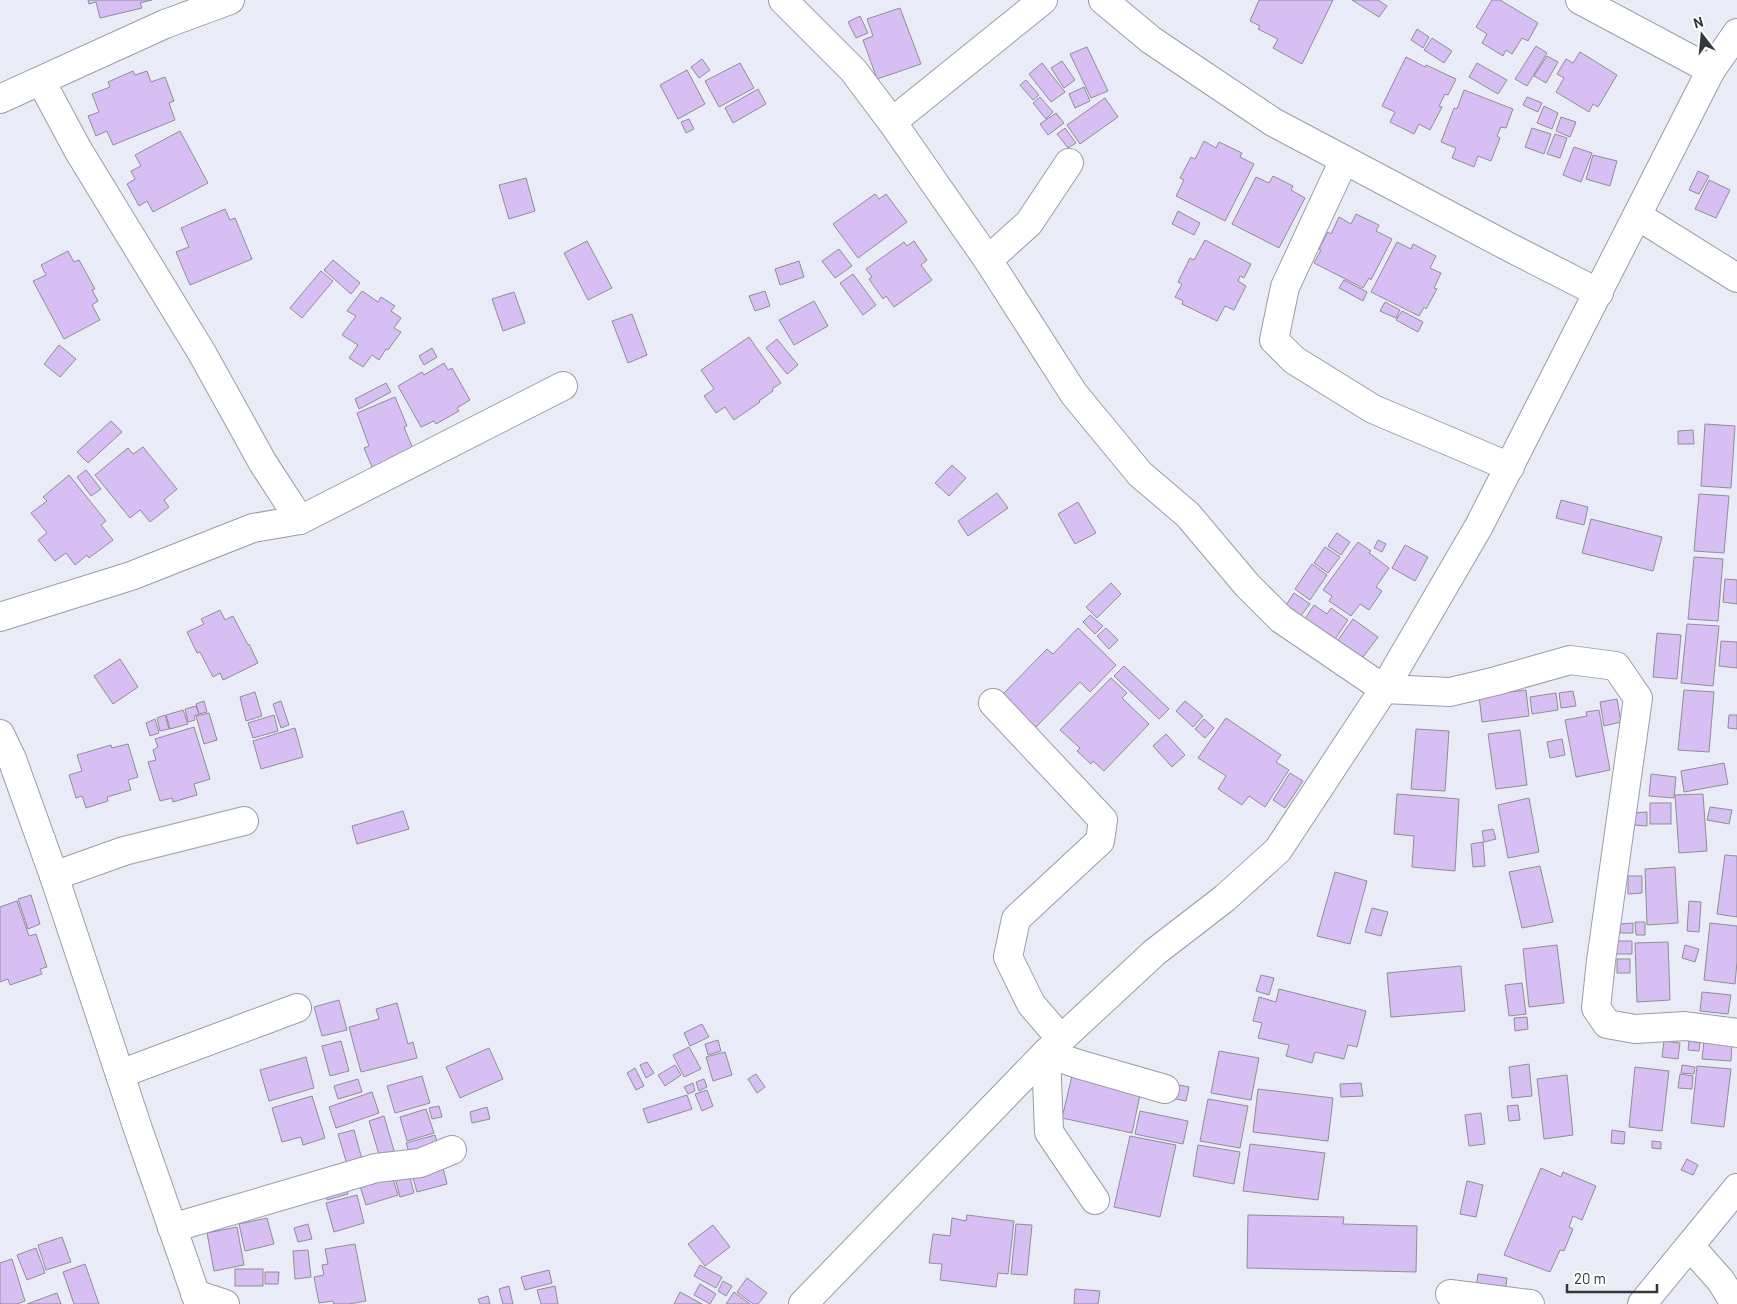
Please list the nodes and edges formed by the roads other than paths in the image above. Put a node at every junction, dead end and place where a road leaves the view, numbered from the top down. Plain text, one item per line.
1 (230, 0) edge
2 (783, 0) edge
3 (1044, 0) edge
4 (1103, 0) edge
5 (1580, 0) edge
6 (1737, 34) edge
7 (1711, 70) junction
8 (41, 81) junction
9 (0, 99) edge
10 (892, 122) junction
11 (1344, 160) junction
12 (1069, 163) dead end
13 (1638, 216) junction
14 (988, 260) junction
15 (1737, 278) edge
16 (1599, 293) junction
17 (563, 386) dead end
18 (1510, 467) junction
19 (300, 520) junction
20 (0, 617) edge
21 (1384, 690) junction
22 (993, 703) dead end
23 (0, 734) edge
24 (6, 760) edge
25 (244, 820) dead end
26 (54, 876) junction
27 (297, 1008) dead end
28 (1737, 1033) edge
29 (1053, 1046) junction
30 (120, 1074) junction
31 (1165, 1088) dead end
32 (452, 1150) dead end
33 (1737, 1188) edge
34 (1095, 1200) dead end
35 (172, 1228) junction
36 (1690, 1246) junction
37 (1450, 1294) dead end
38 (197, 1299) edge
39 (226, 1304) edge
40 (803, 1304) edge
41 (1530, 1304) edge
42 (1642, 1304) edge
43 (1735, 1304) edge

1 - 8 street
2 - 10 street
3 - 10 street
4 - 11 street
5 - 7 street
6 - 7 street
7 - 13 street
8 - 9 street
8 - 19 street
10 - 14 street
11 - 16 street
11 - 18 street
12 - 14 street
13 - 15 street
13 - 16 street
14 - 21 street
16 - 18 street
17 - 19 street
18 - 21 street
19 - 20 street
21 - 28 street
21 - 29 street
22 - 29 street
23 - 24 street
24 - 26 street
25 - 26 street
26 - 30 street
27 - 30 street
29 - 31 street
29 - 34 street
29 - 40 street
30 - 35 street
32 - 35 street
33 - 36 street
35 - 38 street
36 - 42 street
36 - 43 street
37 - 41 street
38 - 39 street

